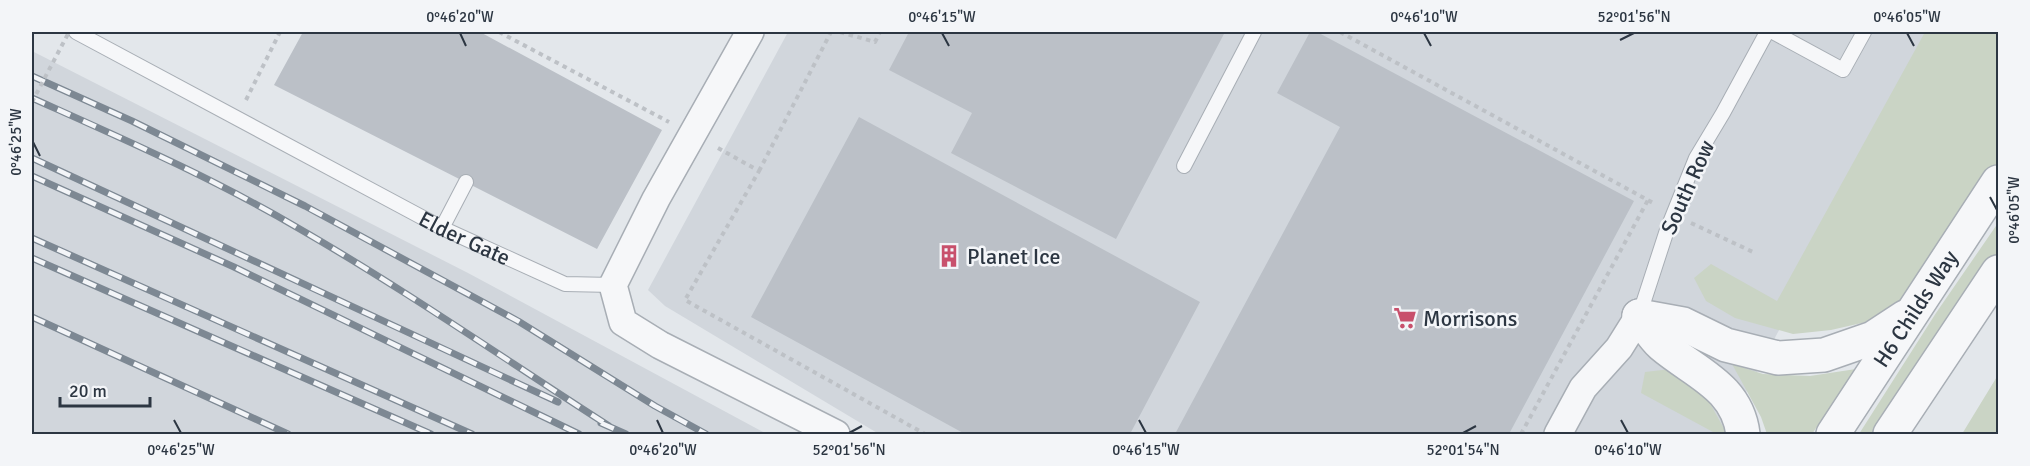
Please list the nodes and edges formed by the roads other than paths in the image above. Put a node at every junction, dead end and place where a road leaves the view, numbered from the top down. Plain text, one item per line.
1 (76, 32) edge
2 (750, 32) edge
3 (1254, 32) edge
4 (1767, 32) edge
5 (1773, 32) edge
6 (1864, 32) edge
7 (1184, 166) dead end
8 (466, 182) dead end
9 (1998, 182) edge
10 (442, 228) junction
11 (1995, 280) edge
12 (613, 285) junction
13 (1915, 310) junction
14 (1639, 316) junction
15 (836, 435) edge
16 (1558, 435) edge
17 (1743, 435) edge
18 (1833, 435) edge
19 (1890, 435) edge

1 - 10 lane, Elder Gate
2 - 12 street
3 - 7 lane
4 - 14 lane, South Row
5 - 6 lane
8 - 10 lane
9 - 13 street, H6 Childs Way
10 - 12 lane, Elder Gate
11 - 19 street
12 - 15 street
13 - 14 street
13 - 18 street, H6 Childs Way
14 - 16 street
14 - 17 street

